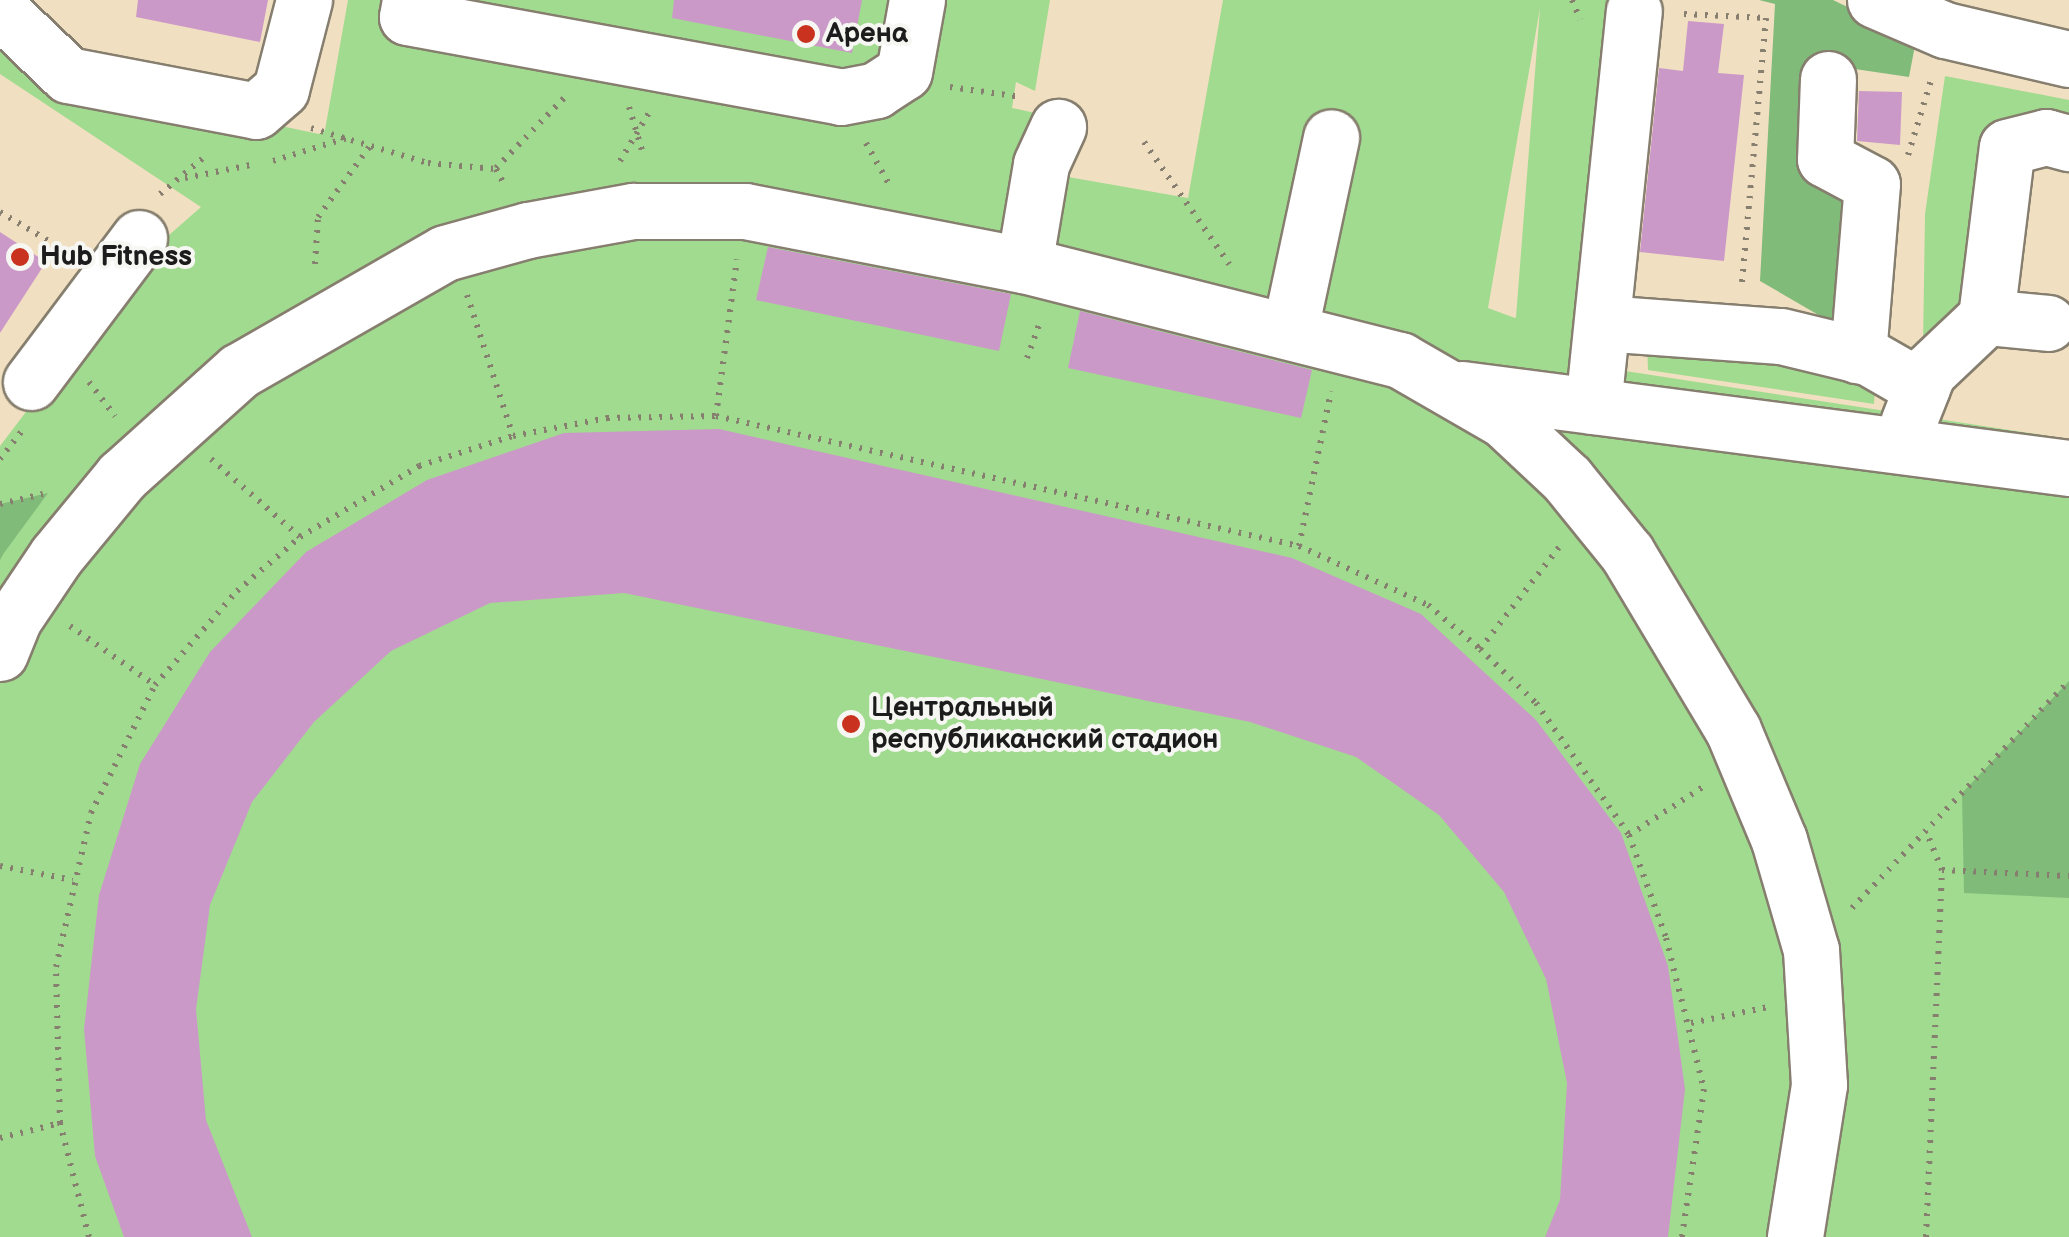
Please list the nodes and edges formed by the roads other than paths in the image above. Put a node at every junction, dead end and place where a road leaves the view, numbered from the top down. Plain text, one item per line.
1 (304, 0) edge
2 (410, 0) edge
3 (917, 0) edge
4 (1876, 0) edge
5 (0, 10) edge
6 (1634, 11) road end
7 (2069, 59) edge
8 (1828, 79) dead end
9 (1046, 112) road end
10 (1330, 137) dead end
11 (2069, 142) edge
12 (145, 219) road end
13 (1024, 265) junction
14 (1295, 304) junction
15 (1986, 316) junction
16 (2048, 322) dead end
17 (1602, 323) junction
18 (1858, 355) junction
19 (31, 382) dead end
20 (1922, 388) junction
21 (1459, 389) junction
22 (1593, 406) junction
23 (1899, 446) junction
24 (2069, 468) edge
25 (0, 653) edge
26 (1795, 1237) edge

1 - 5 street
2 - 3 street
4 - 7 street
6 - 17 street
8 - 18 street
9 - 13 street
10 - 14 street
11 - 15 street
12 - 19 street
13 - 14 street
13 - 25 street
14 - 21 street
15 - 16 street
15 - 20 street
17 - 18 street
17 - 22 street
18 - 20 street
20 - 23 street
21 - 22 street
21 - 26 street
22 - 23 street
23 - 24 street

